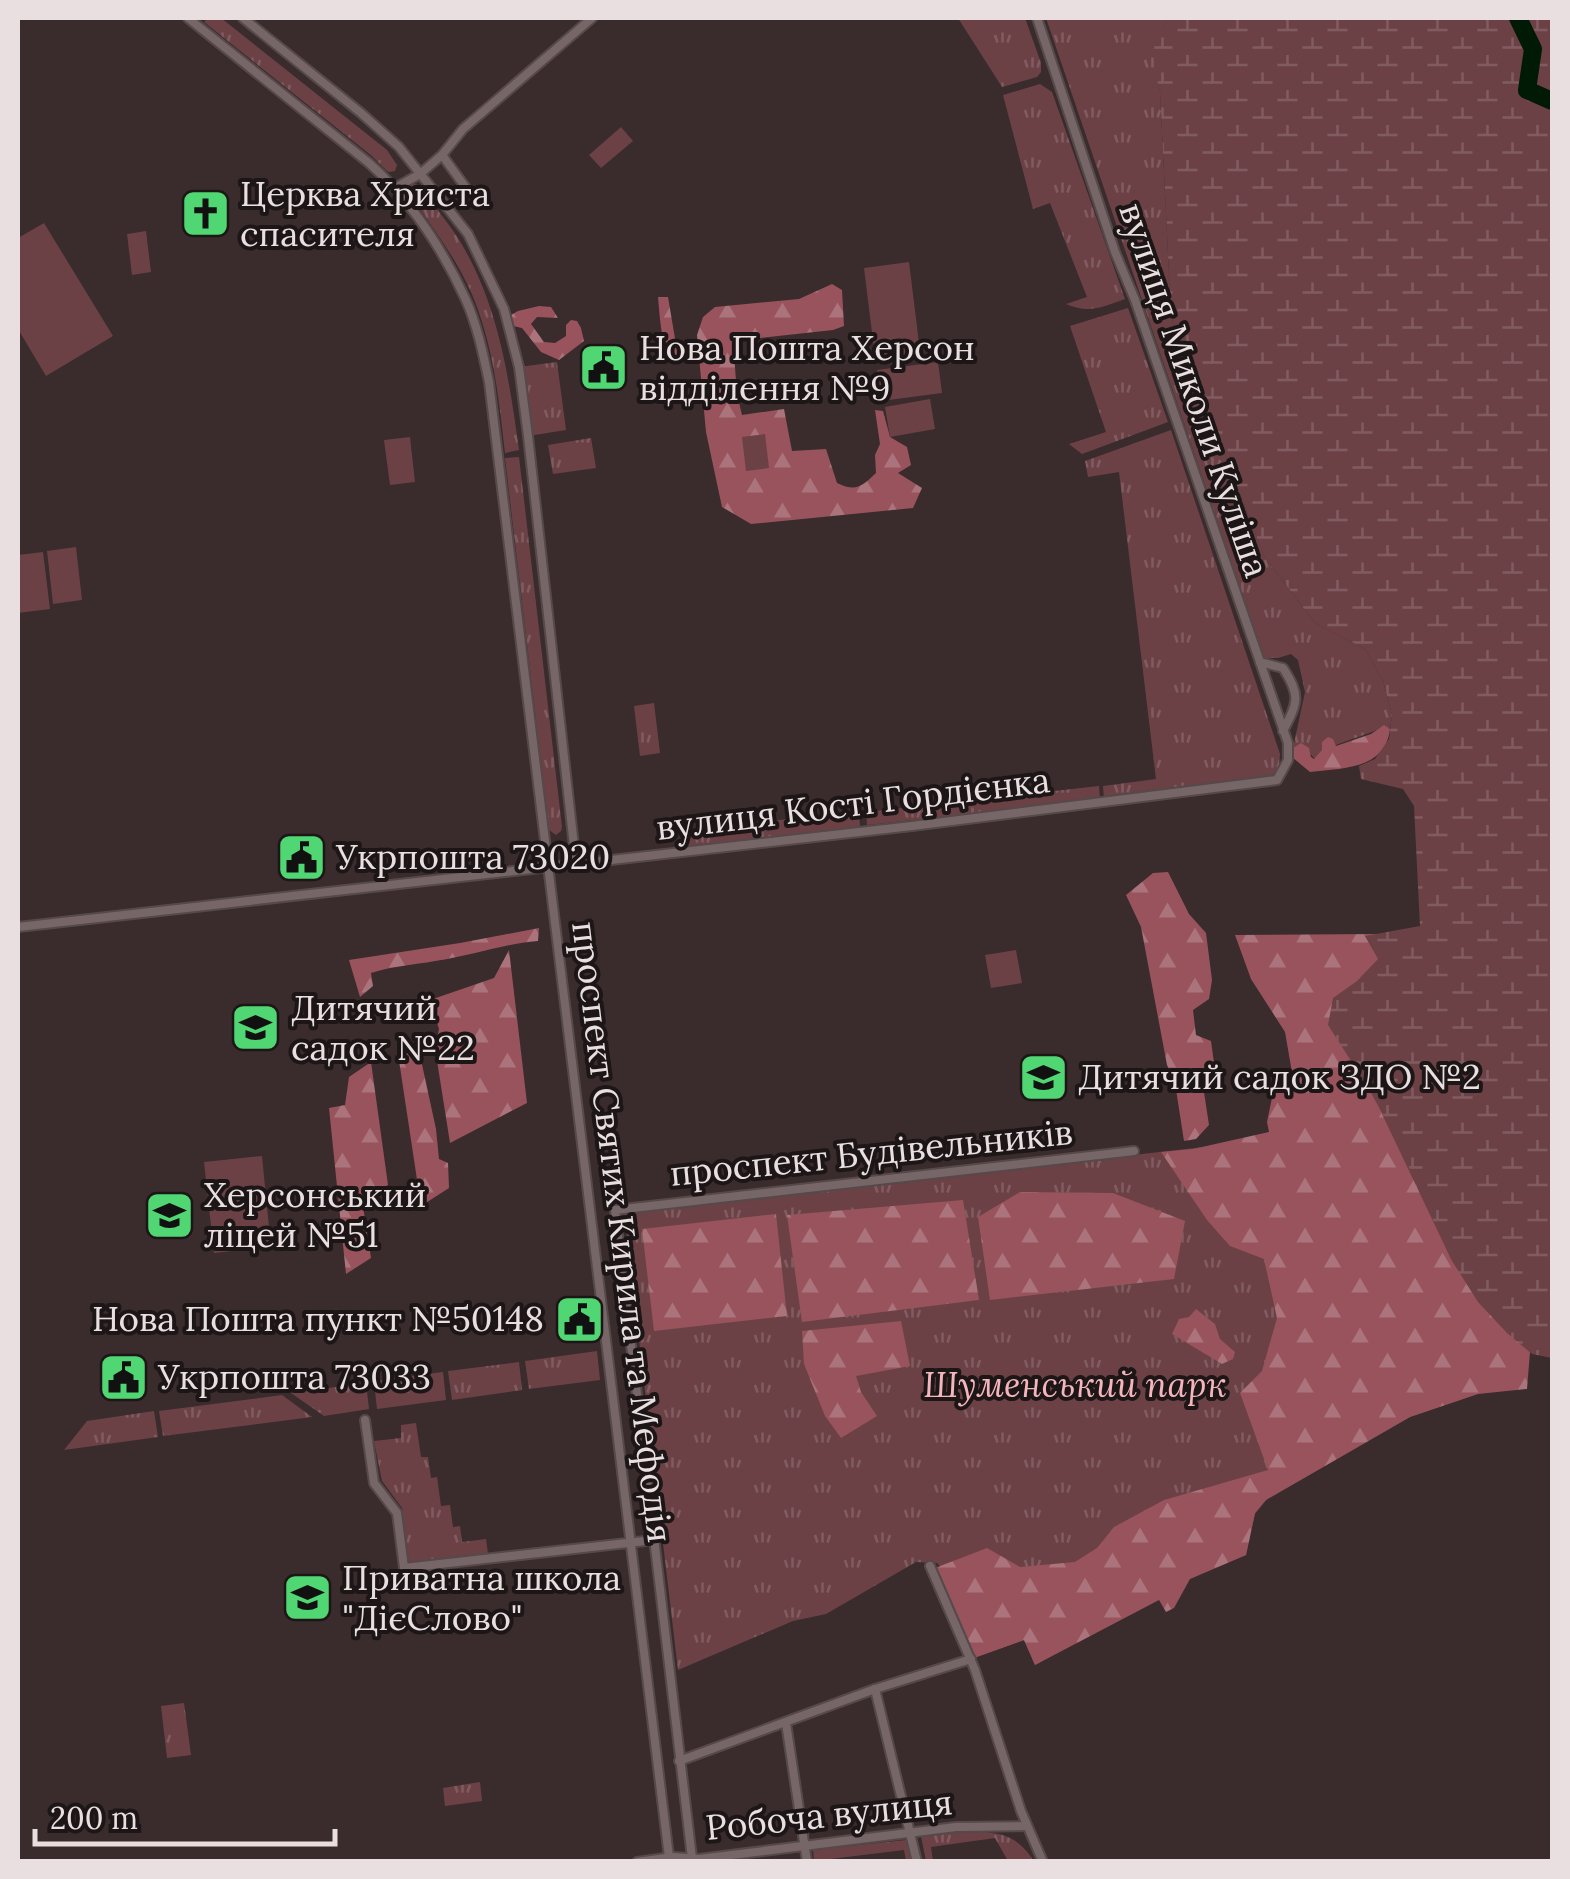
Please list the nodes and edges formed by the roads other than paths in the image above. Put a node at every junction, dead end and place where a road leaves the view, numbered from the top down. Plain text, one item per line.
1 (188, 18) edge
2 (243, 18) edge
3 (592, 18) edge
4 (1037, 18) edge
5 (442, 155) junction
6 (420, 174) junction
7 (395, 188) junction
8 (466, 188) dead end
9 (1260, 662) junction
10 (1284, 730) junction
11 (1277, 780) joint
12 (576, 864) junction
13 (547, 866) junction
14 (18, 927) edge
15 (1134, 1151) dead end
16 (365, 1420) dead end
17 (654, 1540) junction
18 (633, 1542) junction
19 (930, 1566) dead end
20 (971, 1659) junction
21 (874, 1689) junction
22 (786, 1723) junction
23 (679, 1762) junction
24 (1027, 1826) junction
25 (910, 1834) junction
26 (805, 1847) junction
27 (669, 1858) junction
28 (697, 1860) edge
29 (637, 1862) edge
30 (807, 1862) edge
31 (917, 1862) edge
32 (1043, 1862) edge

1 - 7 street, проспект Святих Кирила та Мефодія
2 - 6 street
3 - 5 street
4 - 9 street, вулиця Миколи Куліша
5 - 6 street
5 - 8 street
6 - 7 street
6 - 12 street
7 - 13 street, проспект Святих Кирила та Мефодія
9 - 10 street, вулиця Миколи Куліша
9 - 10 street
10 - 11 street, вулиця Миколи Куліша
11 - 12 street, вулиця Кості Гордієнка
12 - 13 street, вулиця Кості Гордієнка
13 - 14 street, вулиця Кості Гордієнка
13 - 18 street, проспект Святих Кирила та Мефодія
15 - 17 street, проспект Будівельників
16 - 18 street
17 - 18 street
17 - 23 street
18 - 27 street, проспект Святих Кирила та Мефодія
19 - 20 street
20 - 21 street, Робоча вулиця
20 - 24 street
21 - 22 street, Робоча вулиця
21 - 25 street
22 - 23 street, Робоча вулиця
22 - 26 street
23 - 28 street
24 - 25 street, Робоча вулиця
24 - 32 street
25 - 26 street, Робоча вулиця
25 - 31 street
26 - 28 street, Робоча вулиця
26 - 30 street
27 - 28 street, Робоча вулиця
27 - 29 street, Робоча вулиця

